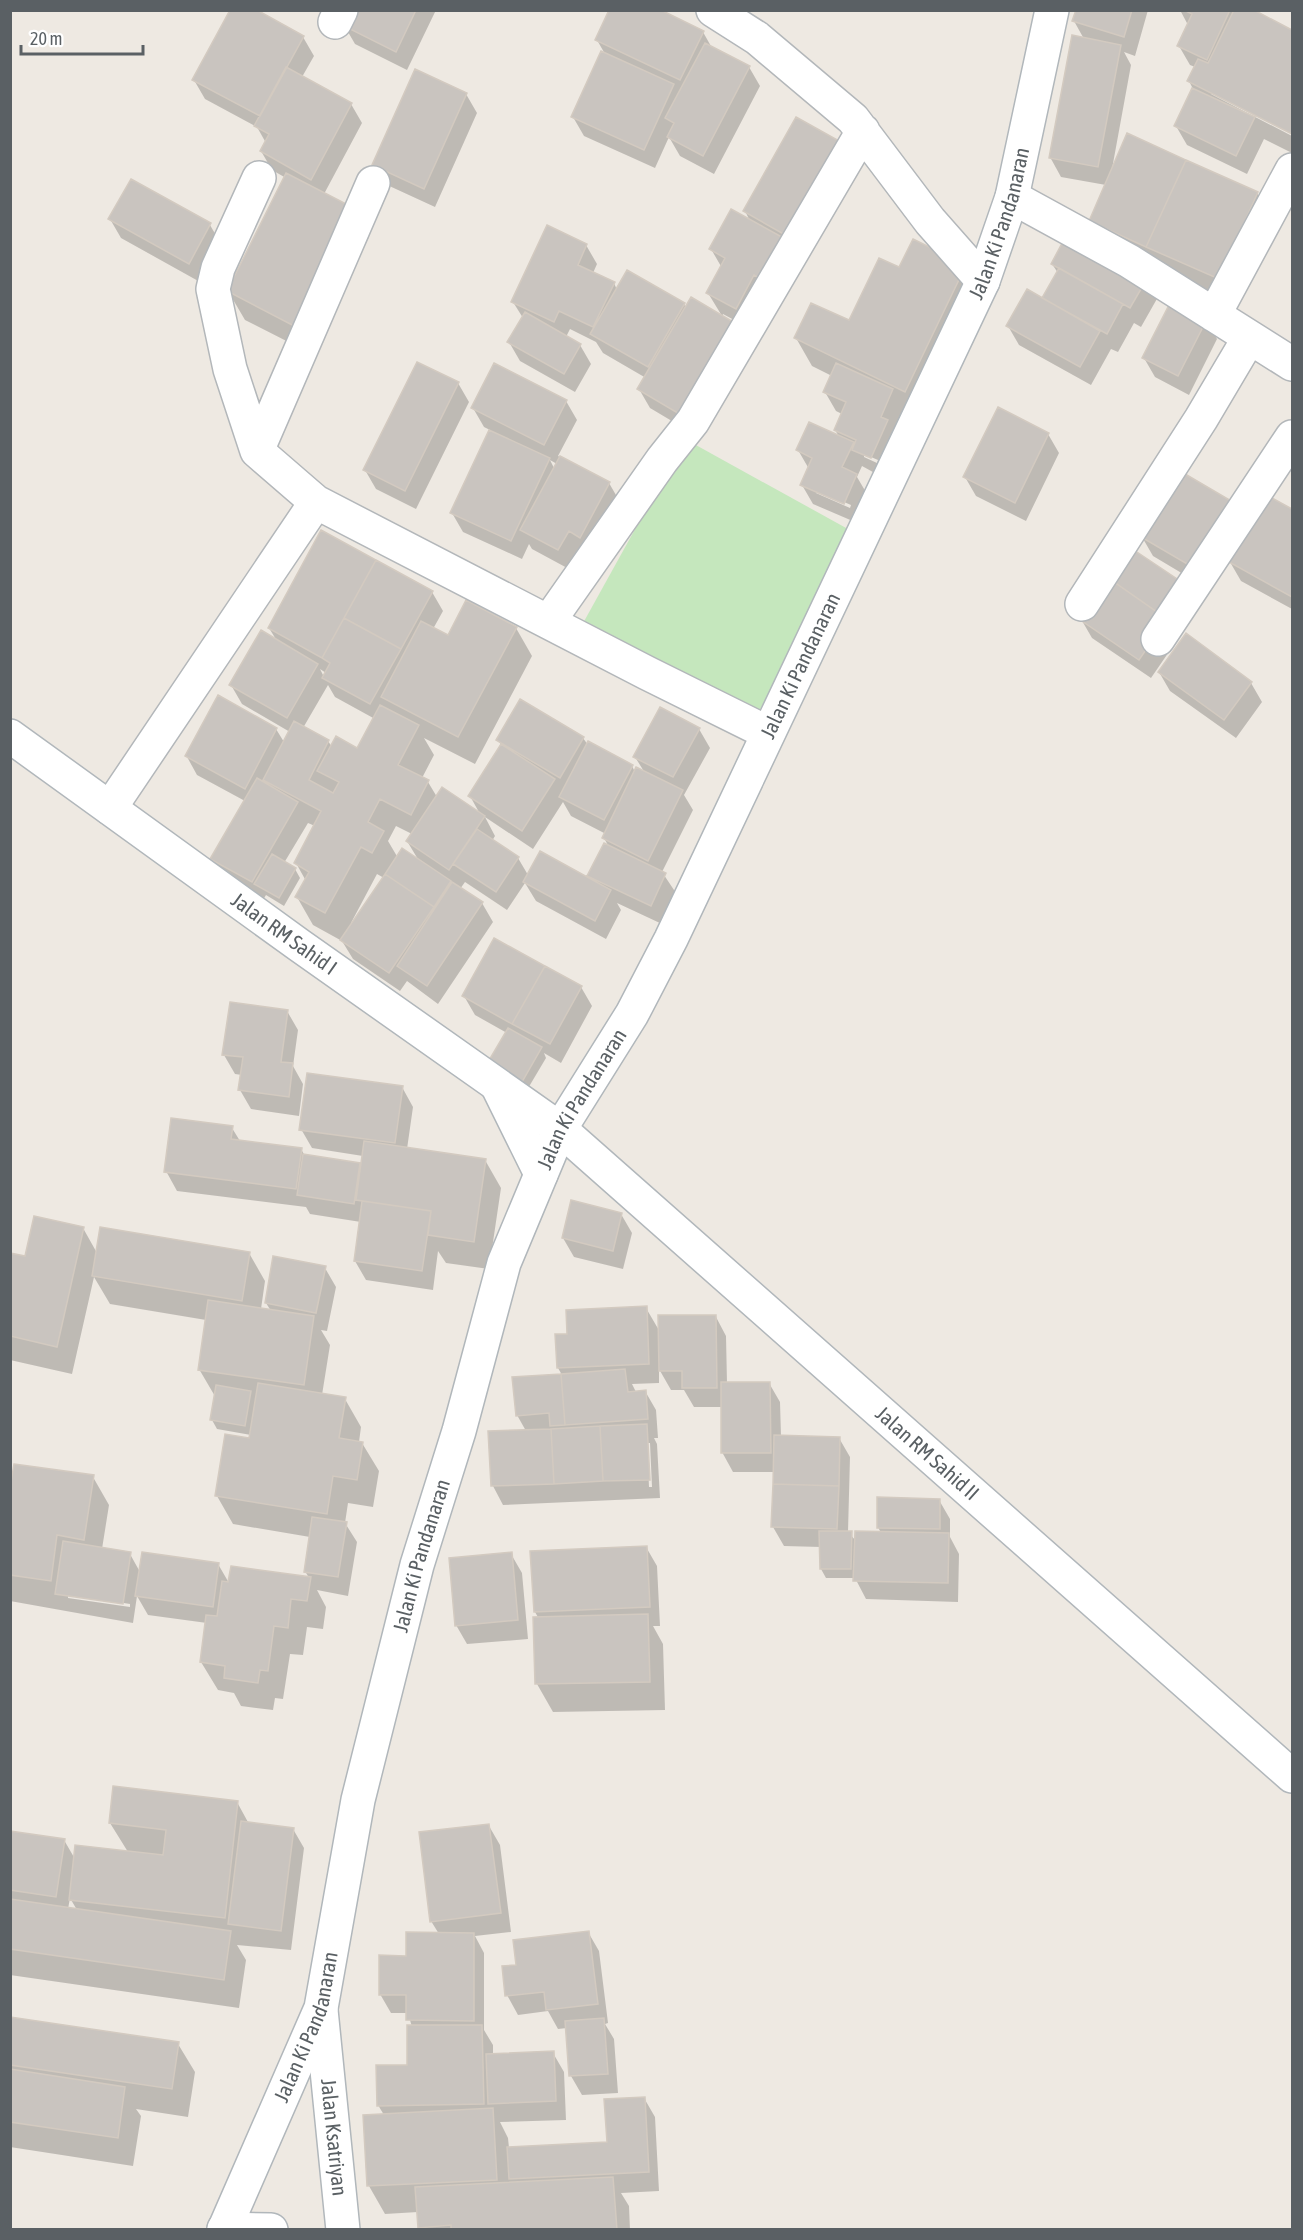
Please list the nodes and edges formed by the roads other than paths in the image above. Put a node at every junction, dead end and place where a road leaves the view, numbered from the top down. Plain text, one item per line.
1 (713, 10) edge
2 (1052, 10) edge
3 (863, 131) junction
4 (1293, 170) edge
5 (259, 178) dead end
6 (372, 183) dead end
7 (1012, 198) junction
8 (983, 281) junction
9 (1214, 315) junction
10 (1249, 338) junction
11 (1293, 363) edge
12 (1293, 437) edge
13 (257, 451) junction
14 (316, 502) junction
15 (1082, 604) dead end
16 (549, 621) junction
17 (1158, 639) dead end
18 (768, 733) junction
19 (10, 736) edge
20 (110, 808) junction
21 (496, 1084) junction
22 (560, 1129) junction
23 (541, 1174) junction
24 (1293, 1776) edge
25 (321, 2008) junction
26 (224, 2229) edge
27 (271, 2229) edge
28 (343, 2229) edge

1 - 3 street
2 - 7 street, Jalan Ki Pandanaran
3 - 8 street
3 - 16 street
4 - 9 street
5 - 13 street
6 - 13 street
7 - 8 street, Jalan Ki Pandanaran
7 - 9 street
8 - 18 street, Jalan Ki Pandanaran
9 - 10 street
10 - 11 street
10 - 15 street
12 - 17 street
13 - 14 street
14 - 16 street
14 - 20 street
16 - 18 street
18 - 22 street, Jalan Ki Pandanaran
19 - 20 street, Jalan RM Sahid I
20 - 21 street, Jalan RM Sahid I
21 - 22 street, Jalan RM Sahid I
21 - 23 street
22 - 23 street, Jalan Ki Pandanaran
22 - 24 street, Jalan RM Sahid II
23 - 25 street, Jalan Ki Pandanaran
25 - 26 street, Jalan Ki Pandanaran
25 - 28 street, Jalan Ksatriyan
26 - 27 street

